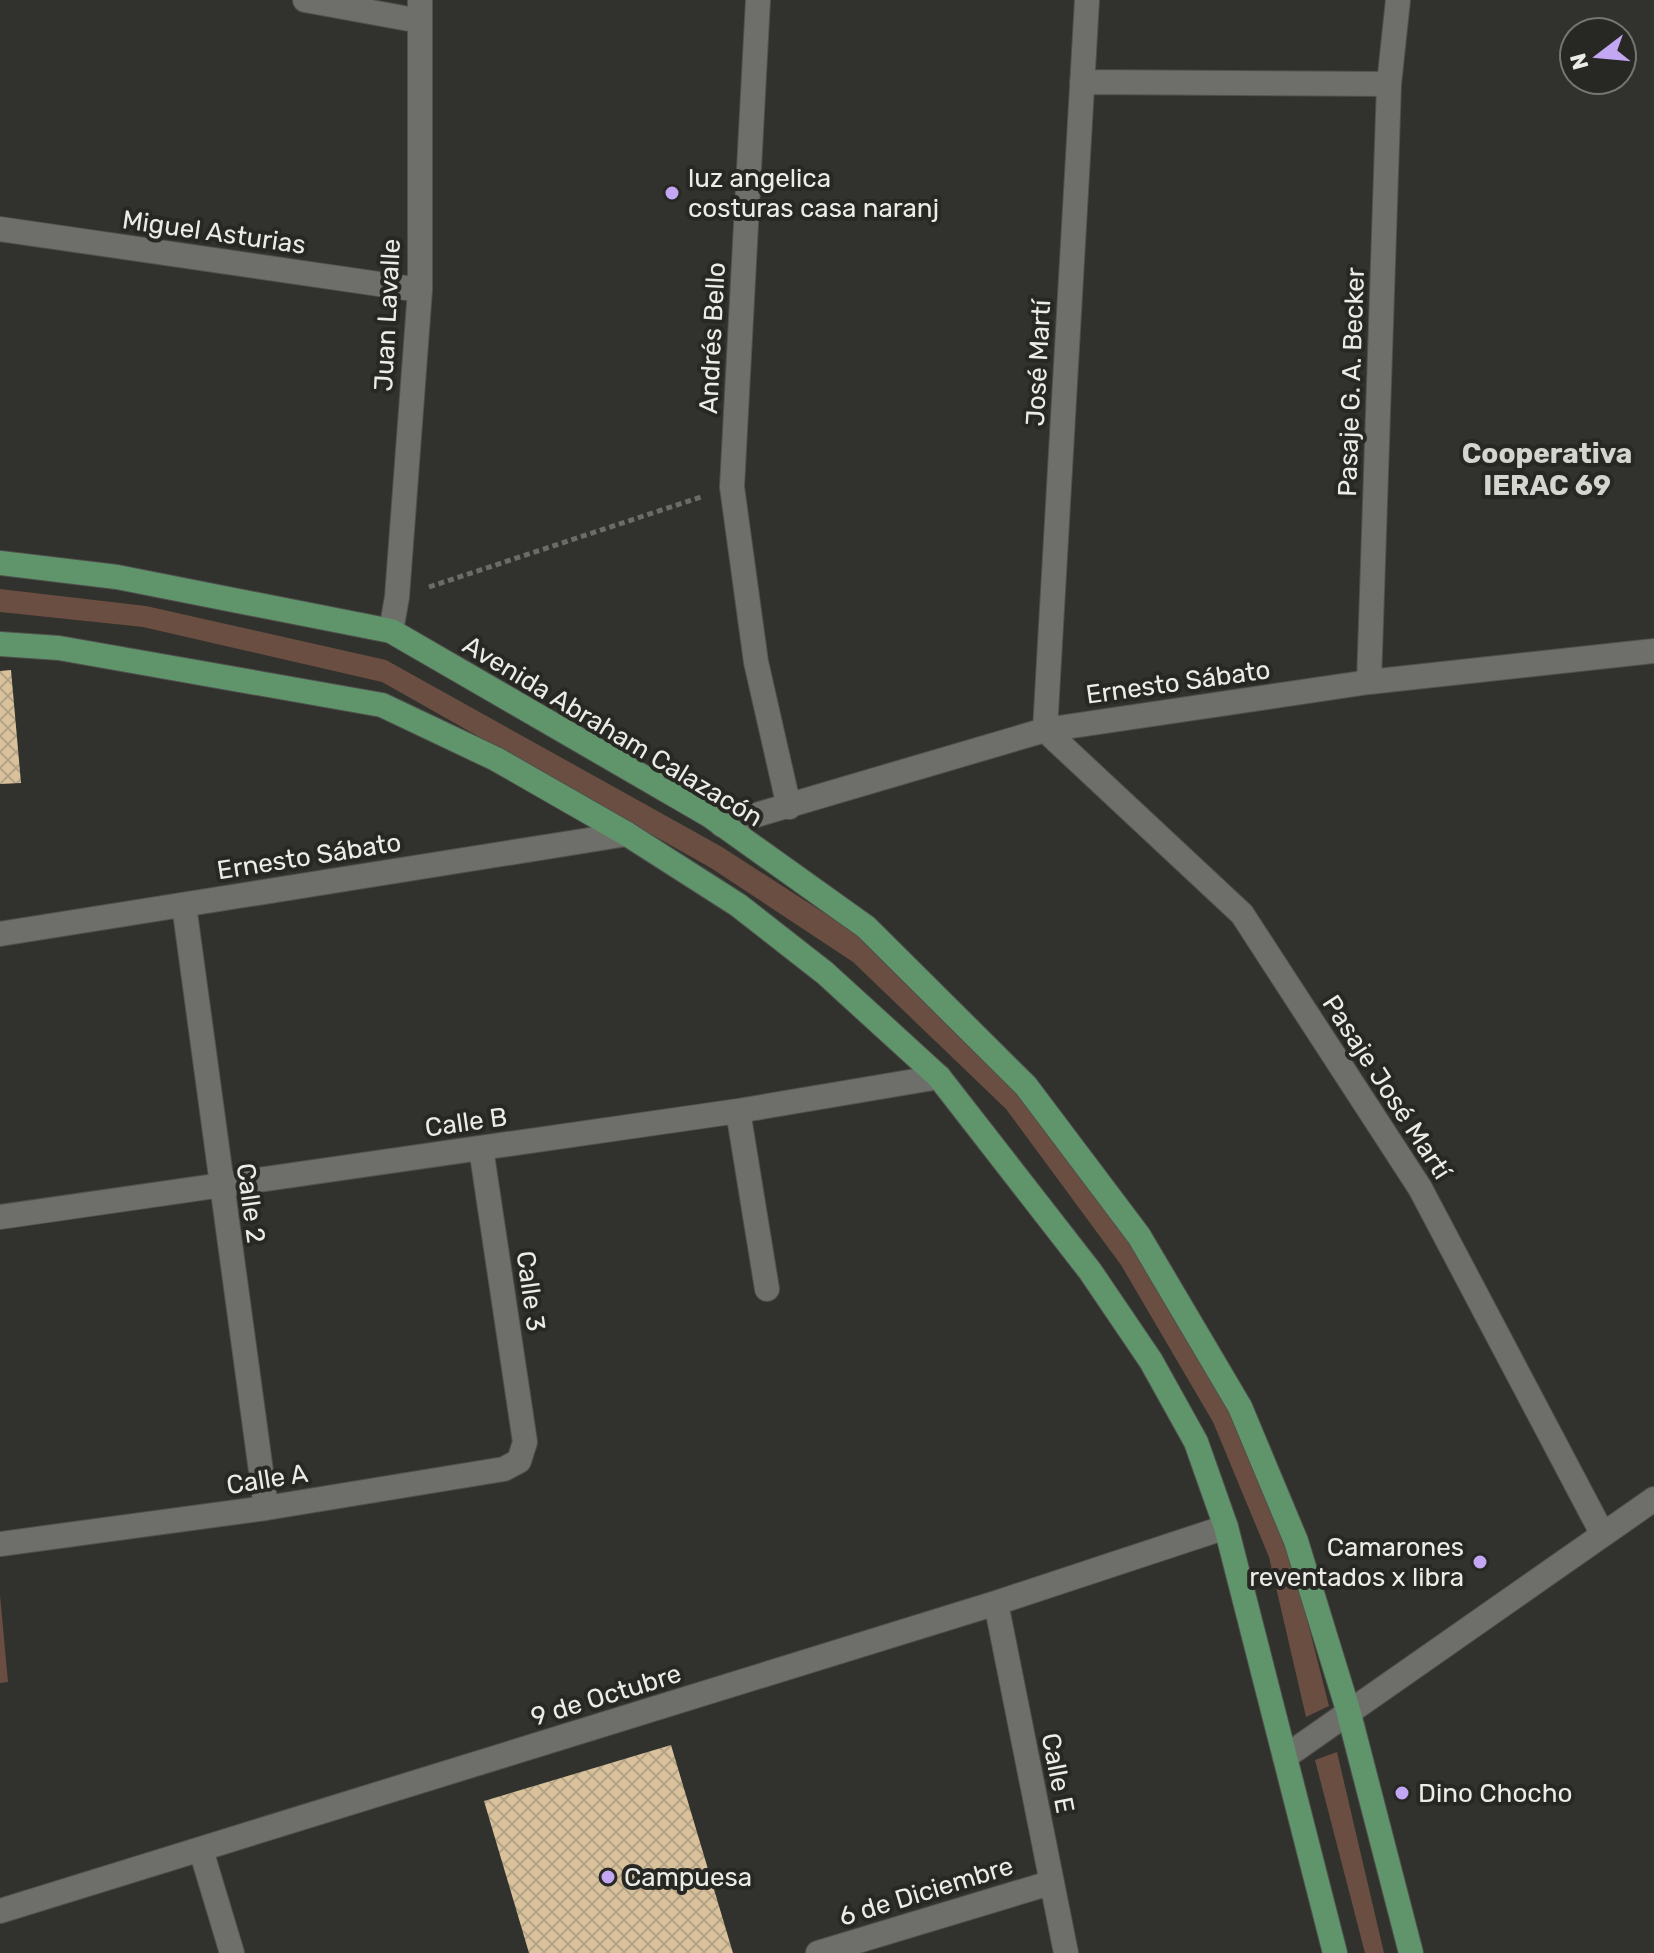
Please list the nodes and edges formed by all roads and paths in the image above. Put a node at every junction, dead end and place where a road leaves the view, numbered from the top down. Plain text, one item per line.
1 (305, 0) edge
2 (758, 0) edge
3 (1087, 0) edge
4 (1398, 0) edge
5 (420, 11) edge
6 (1082, 82) junction
7 (1389, 84) junction
8 (0, 229) edge
9 (420, 290) junction
10 (732, 487) junction
11 (0, 563) edge
12 (397, 597) junction
13 (391, 631) junction
14 (0, 644) edge
15 (1654, 651) edge
16 (1369, 682) junction
17 (1045, 730) junction
18 (789, 807) junction
19 (722, 825) junction
20 (627, 834) junction
21 (184, 905) junction
22 (0, 934) edge
23 (939, 1077) junction
24 (738, 1111) junction
25 (481, 1148) junction
26 (220, 1185) junction
27 (0, 1217) edge
28 (767, 1289) dead end
29 (525, 1442) joint
30 (1654, 1499) edge
31 (266, 1508) junction
32 (1226, 1527) junction
33 (1602, 1533) junction
34 (0, 1544) edge
35 (996, 1603) junction
36 (1348, 1710) junction
37 (1285, 1757) junction
38 (201, 1850) junction
39 (1050, 1883) junction
40 (0, 1911) edge
41 (232, 1953) edge
42 (818, 1953) edge
43 (1066, 1953) edge
44 (1335, 1953) edge
45 (1411, 1953) edge

1 - 5 street
2 - 10 street, Andrés Bello
3 - 6 street, José Martí
4 - 7 street, Pasaje G. A. Becker
5 - 9 street, Juan Lavalle
6 - 7 street
6 - 17 street, José Martí
7 - 16 street, Pasaje G. A. Becker
8 - 9 street, Miguel Asturias
9 - 12 street, Juan Lavalle
10 - 12 path
10 - 18 street, Andrés Bello
11 - 13 main road, Avenida Abraham Calazacón
12 - 13 street, Juan Lavalle
13 - 19 main road, Avenida Abraham Calazacón
14 - 20 main road
15 - 16 street, Ernesto Sábato
16 - 17 street, Ernesto Sábato
17 - 18 street, Ernesto Sábato
17 - 33 street, Pasaje José Martí
18 - 19 street, Ernesto Sábato
19 - 36 main road, Avenida Abraham Calazacón
20 - 21 street, Ernesto Sábato
20 - 23 main road
21 - 22 street, Ernesto Sábato
21 - 26 street, Calle 2
23 - 24 street, Calle B
23 - 32 main road
24 - 25 street, Calle B
24 - 28 street
25 - 26 street, Calle B
25 - 29 street, Calle 3
26 - 27 street, Calle B
26 - 31 street, Calle 2
29 - 31 street, Calle A
30 - 33 street
31 - 34 street, Calle A
32 - 35 street, 9 de Octubre
32 - 37 main road
33 - 36 street
35 - 38 street, 9 de Octubre
35 - 39 street, Calle E
36 - 37 street
36 - 45 main road, Avenida Abraham Calazacón
37 - 44 main road
38 - 40 street, 9 de Octubre
38 - 41 street
39 - 42 street, 6 de Diciembre
39 - 43 street, Calle E

